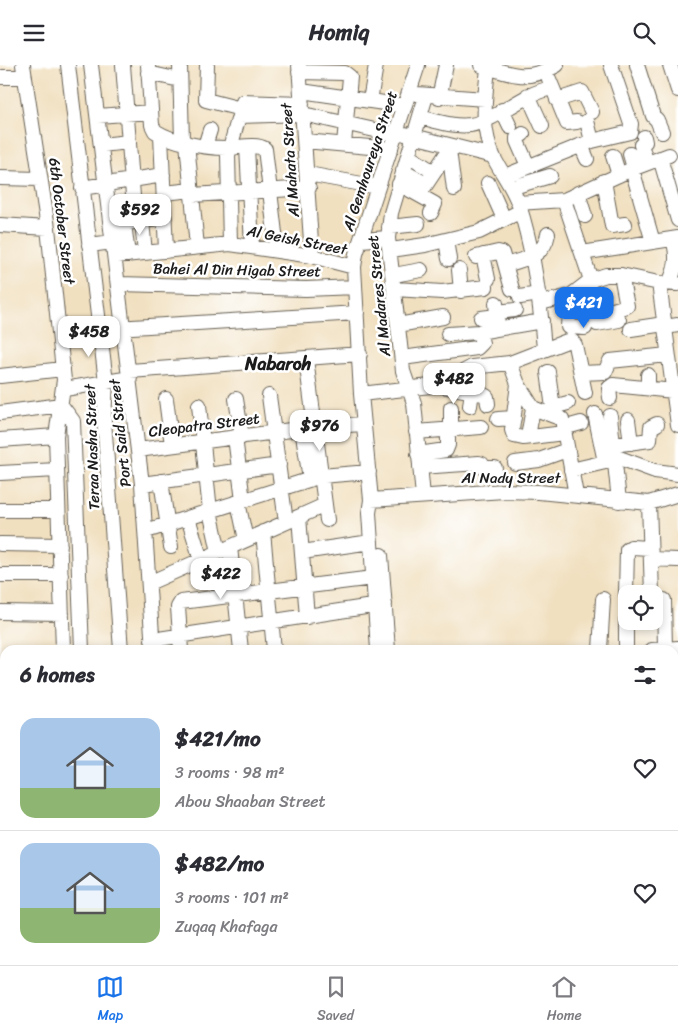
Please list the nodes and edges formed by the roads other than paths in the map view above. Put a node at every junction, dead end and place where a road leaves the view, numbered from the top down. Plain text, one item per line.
1 (68, 65) edge
2 (91, 65) edge
3 (123, 65) edge
4 (180, 65) edge
5 (207, 65) edge
6 (376, 65) edge
7 (418, 65) edge
8 (446, 65) edge
9 (611, 65) edge
10 (637, 65) edge
11 (670, 65) edge
12 (484, 66) edge
13 (148, 69) edge
14 (299, 69) edge
15 (542, 69) edge
16 (24, 71) edge
17 (0, 77) edge
18 (180, 80) junction
19 (678, 90) edge
20 (554, 94) junction
21 (528, 95) junction
22 (433, 97) junction
23 (349, 98) junction
24 (485, 99) junction
25 (407, 100) junction
26 (370, 101) junction
27 (302, 103) junction
28 (502, 110) junction
29 (151, 112) junction
30 (240, 112) junction
31 (127, 114) junction
32 (98, 116) junction
33 (420, 117) junction
34 (585, 118) junction
35 (483, 122) junction
36 (346, 123) junction
37 (542, 126) dead end
38 (510, 127) dead end
39 (210, 130) dead end
40 (662, 132) dead end
41 (397, 133) junction
42 (523, 134) dead end
43 (161, 135) junction
44 (414, 137) junction
45 (305, 141) junction
46 (129, 142) junction
47 (185, 142) junction
48 (586, 143) junction
49 (344, 144) junction
50 (101, 145) junction
51 (206, 146) junction
52 (252, 147) junction
53 (229, 148) junction
54 (391, 149) junction
55 (450, 149) junction
56 (646, 155) junction
57 (408, 156) junction
58 (492, 156) junction
59 (613, 156) dead end
60 (587, 159) dead end
61 (516, 171) junction
62 (308, 174) junction
63 (163, 175) junction
64 (619, 175) junction
65 (550, 176) dead end
66 (0, 178) edge
67 (401, 178) junction
68 (40, 179) junction
69 (132, 180) junction
70 (604, 181) junction
71 (488, 183) dead end
72 (426, 184) junction
73 (106, 185) junction
74 (520, 185) junction
75 (378, 187) junction
76 (82, 188) junction
77 (309, 188) junction
78 (454, 189) dead end
79 (271, 191) junction
80 (249, 192) junction
81 (164, 193) junction
82 (192, 193) junction
83 (228, 193) junction
84 (578, 193) junction
85 (564, 200) junction
86 (522, 205) junction
87 (431, 213) dead end
88 (585, 216) dead end
89 (165, 218) junction
90 (504, 219) junction
91 (678, 219) edge
92 (128, 223) junction
93 (418, 224) dead end
94 (626, 224) dead end
95 (0, 225) edge
96 (48, 228) junction
97 (479, 232) junction
98 (548, 234) dead end
99 (389, 238) junction
100 (675, 239) edge
101 (361, 240) junction
102 (446, 241) junction
103 (653, 242) junction
104 (230, 244) junction
105 (89, 245) junction
106 (252, 246) junction
107 (196, 247) junction
108 (277, 250) junction
109 (119, 251) junction
110 (166, 251) junction
111 (145, 253) junction
112 (582, 253) junction
113 (483, 255) junction
114 (312, 256) junction
115 (533, 256) junction
116 (449, 259) dead end
117 (506, 265) junction
118 (354, 267) junction
119 (421, 270) dead end
120 (460, 270) dead end
121 (621, 275) junction
122 (589, 281) junction
123 (394, 282) junction
124 (119, 284) junction
125 (669, 284) edge
126 (355, 287) junction
127 (461, 291) junction
128 (570, 296) junction
129 (516, 299) junction
130 (539, 299) junction
131 (357, 313) junction
132 (497, 315) junction
133 (595, 315) junction
134 (443, 317) dead end
135 (542, 321) junction
136 (398, 325) junction
137 (480, 325) junction
138 (669, 325) edge
139 (124, 327) junction
140 (584, 328) dead end
141 (100, 329) junction
142 (448, 334) dead end
143 (544, 349) junction
144 (360, 354) junction
145 (668, 355) junction
146 (402, 358) junction
147 (306, 359) junction
148 (510, 363) junction
149 (62, 369) junction
150 (674, 371) edge
151 (548, 372) dead end
152 (581, 373) junction
153 (130, 375) junction
154 (0, 376) edge
155 (106, 382) junction
156 (518, 384) junction
157 (439, 385) junction
158 (64, 389) junction
159 (410, 390) junction
160 (472, 391) junction
161 (585, 393) dead end
162 (361, 394) junction
163 (270, 396) dead end
164 (610, 398) dead end
165 (676, 398) edge
166 (166, 399) dead end
167 (236, 399) dead end
168 (568, 403) dead end
169 (488, 404) dead end
170 (61, 405) junction
171 (199, 405) dead end
172 (470, 406) dead end
173 (451, 408) dead end
174 (533, 408) junction
175 (554, 411) junction
176 (0, 413) edge
177 (595, 414) dead end
178 (610, 416) dead end
179 (514, 418) junction
180 (498, 419) dead end
181 (628, 419) dead end
182 (581, 423) dead end
183 (364, 424) junction
184 (657, 424) dead end
185 (678, 425) edge
186 (481, 427) dead end
187 (308, 428) junction
188 (449, 429) junction
189 (564, 430) junction
190 (416, 432) junction
191 (274, 433) junction
192 (56, 436) junction
193 (238, 437) junction
194 (528, 437) junction
195 (0, 440) edge
196 (202, 442) junction
197 (631, 443) junction
198 (172, 445) junction
199 (138, 450) junction
200 (567, 450) junction
201 (612, 456) junction
202 (419, 461) junction
203 (516, 463) dead end
204 (279, 465) junction
205 (494, 468) dead end
206 (57, 470) junction
207 (571, 470) junction
208 (239, 471) junction
209 (369, 472) junction
210 (0, 473) edge
211 (678, 474) edge
212 (206, 475) junction
213 (316, 478) junction
214 (161, 481) junction
215 (142, 484) junction
216 (282, 489) junction
217 (678, 494) edge
218 (576, 495) junction
219 (423, 496) junction
220 (371, 500) junction
221 (240, 501) junction
222 (619, 501) junction
223 (649, 503) junction
224 (325, 505) junction
225 (0, 510) edge
226 (57, 510) junction
227 (210, 511) junction
228 (188, 518) junction
229 (292, 519) junction
230 (327, 520) dead end
231 (168, 524) junction
232 (146, 531) junction
233 (263, 532) junction
234 (246, 540) junction
235 (371, 542) junction
236 (0, 544) edge
237 (60, 545) junction
238 (171, 547) dead end
239 (225, 550) junction
240 (302, 552) junction
241 (651, 553) junction
242 (201, 560) junction
243 (678, 560) edge
244 (0, 575) edge
245 (61, 575) junction
246 (373, 578) junction
247 (149, 583) junction
248 (626, 585) edge
249 (659, 585) edge
250 (305, 587) junction
251 (268, 591) junction
252 (235, 595) junction
253 (603, 599) dead end
254 (380, 605) junction
255 (0, 612) edge
256 (62, 613) junction
257 (663, 616) edge
258 (307, 617) junction
259 (271, 622) junction
260 (238, 627) junction
261 (626, 630) edge
262 (180, 636) junction
263 (63, 645) edge
264 (82, 645) edge
265 (121, 645) edge
266 (152, 645) edge
267 (181, 645) edge
268 (240, 645) edge
269 (273, 645) edge
270 (378, 645) edge
271 (387, 645) edge
272 (600, 645) edge
273 (626, 645) edge
274 (665, 645) edge

1 - 76 street, Teraa Nasha Street
2 - 32 street, Port Said Street
3 - 31 street
4 - 18 street
5 - 30 street
6 - 26 street
7 - 25 street, Al Gemhoureya Street
8 - 22 street, Al Madares Street
9 - 48 street
10 - 40 street
11 - 19 street
12 - 15 street
12 - 24 street
13 - 18 street
13 - 29 street
14 - 23 street
14 - 27 street, Al Mahata Street
15 - 20 street
16 - 17 street
16 - 68 street, 6th October Street
18 - 47 street
20 - 21 street
20 - 34 street
20 - 34 street
21 - 28 street
21 - 37 street
22 - 24 street, Al Mahata Street
22 - 25 street, Al Mahata Street
22 - 33 street, Al Madares Street
23 - 26 street, Al Mahata Street
23 - 27 street, Al Mahata Street
23 - 36 street
24 - 35 street
25 - 26 street, Al Mahata Street
25 - 41 street, Al Gemhoureya Street
27 - 30 street
27 - 36 street
27 - 45 street, Al Mahata Street
28 - 35 street
28 - 38 street
29 - 31 street
29 - 43 street
30 - 53 street
31 - 32 street
31 - 46 street
32 - 50 street, Port Said Street
33 - 35 street
33 - 44 street, Al Madares Street
34 - 48 street
35 - 58 street
36 - 41 street
36 - 49 street
39 - 51 street
41 - 44 street
41 - 54 street, Al Gemhoureya Street
42 - 61 street
43 - 47 street
43 - 63 street
44 - 55 street
44 - 57 street, Al Madares Street
45 - 49 street
45 - 62 street, Al Mahata Street
46 - 50 street
46 - 69 street
47 - 51 street
47 - 82 street
48 - 60 street
48 - 61 street
49 - 54 street
50 - 73 street, Port Said Street
51 - 53 street
52 - 53 street
52 - 79 street
52 - 80 street
53 - 83 street
54 - 75 street, Al Gemhoureya Street
55 - 58 street
55 - 72 street
55 - 78 street
56 - 64 street
56 - 91 street
56 - 103 street
57 - 67 street, Al Madares Street
57 - 72 street
58 - 61 street
59 - 64 street
61 - 74 street
61 - 86 street
62 - 75 street
62 - 77 street, Al Mahata Street
63 - 69 street
63 - 81 street
64 - 70 street
65 - 74 street
66 - 68 street
67 - 72 street
67 - 99 street, Al Madares Street
68 - 96 street, 6th October Street
69 - 73 street
69 - 92 street
70 - 84 street
70 - 94 street
71 - 90 street
72 - 87 street
73 - 76 street
73 - 92 street, Port Said Street
74 - 86 street
75 - 101 street, Al Gemhoureya Street
76 - 105 street, Teraa Nasha Street
77 - 79 street
77 - 114 street, Al Mahata Street
79 - 80 street
79 - 108 street
80 - 83 street
80 - 106 street
81 - 82 street
81 - 89 street
82 - 83 street
82 - 107 street
83 - 104 street
84 - 85 street
84 - 88 street
85 - 86 street
85 - 112 street
86 - 90 street
86 - 115 street
89 - 92 street
89 - 110 street
90 - 97 street
92 - 109 street
92 - 109 street, Port Said Street
92 - 111 street
93 - 99 street
95 - 96 street
96 - 149 street, 6th October Street
97 - 102 street
97 - 113 street
98 - 115 street
99 - 101 street
99 - 102 street
99 - 123 street, Al Madares Street
100 - 103 street
100 - 125 street
101 - 118 street, Al Gemhoureya Street
102 - 116 street
103 - 112 street
104 - 106 street, Al Geish Street
104 - 107 street, Al Geish Street
105 - 109 street, Al Geish Street
105 - 141 street, Teraa Nasha Street
106 - 108 street, Al Geish Street
107 - 110 street, Al Geish Street
108 - 114 street, Al Geish Street
109 - 111 street, Al Geish Street
109 - 124 street, Port Said Street
110 - 111 street, Al Geish Street
112 - 122 street
113 - 117 street
113 - 127 street
114 - 118 street, Al Geish Street
115 - 117 street
115 - 130 street
117 - 129 street
118 - 126 street, Al Gemhoureya Street
119 - 123 street
120 - 127 street
121 - 122 street
121 - 125 street
121 - 133 street
122 - 128 street
122 - 133 street
123 - 127 street
123 - 136 street, Al Madares Street
124 - 126 street, Bahei Al Din Higab Street
124 - 139 street, Port Said Street
125 - 138 street
126 - 131 street, Al Gemhoureya Street
128 - 130 street
128 - 140 street
129 - 130 street
129 - 132 street
130 - 135 street
131 - 139 street
131 - 144 street, Al Gemhoureya Street
132 - 135 street
132 - 137 street
133 - 138 street
134 - 136 street
135 - 143 street
136 - 146 street, Al Madares Street
137 - 142 street
137 - 146 street
138 - 145 street
139 - 141 street
139 - 153 street, Port Said Street
141 - 155 street, Teraa Nasha Street
143 - 148 street
143 - 152 street
144 - 147 street
144 - 162 street, Al Gemhoureya Street
145 - 150 street
145 - 152 street
146 - 159 street, Al Madares Street
147 - 153 street
147 - 187 street
148 - 156 street
148 - 157 street
149 - 154 street
149 - 158 street, 6th October Street
150 - 165 street
151 - 175 street
152 - 161 street
153 - 155 street
153 - 199 street, Port Said Street
155 - 158 street
155 - 265 street, Teraa Nasha Street
156 - 174 street
156 - 179 street
157 - 159 street
157 - 160 street
158 - 170 street, 6th October Street
159 - 162 street
159 - 190 street, Al Madares Street
160 - 169 street
160 - 172 street
162 - 183 street, Al Gemhoureya Street
163 - 191 street
164 - 165 street
165 - 185 street
166 - 198 street
167 - 193 street
168 - 175 street
170 - 176 street
170 - 192 street, 6th October Street
170 - 264 street
171 - 196 street
173 - 188 street
174 - 175 street
174 - 194 street
175 - 189 street
177 - 201 street
178 - 201 street
179 - 180 street
179 - 194 street
181 - 197 street
182 - 189 street
183 - 187 street, Cleopatra Street
183 - 209 street, Al Gemhoureya Street
184 - 197 street
186 - 188 street
187 - 191 street, Cleopatra Street
187 - 213 street
188 - 190 street
188 - 202 street
189 - 194 street
189 - 200 street
190 - 202 street, Al Madares Street
191 - 193 street, Cleopatra Street
191 - 204 street
192 - 195 street
192 - 206 street, 6th October Street
193 - 196 street, Cleopatra Street
193 - 208 street
196 - 198 street, Cleopatra Street
196 - 212 street
197 - 201 street
198 - 199 street, Cleopatra Street
199 - 215 street, Port Said Street
200 - 203 street
200 - 207 street
201 - 207 street
201 - 211 street
201 - 222 street
202 - 205 street
202 - 219 street, Al Madares Street
204 - 208 street
204 - 216 street
206 - 210 street
206 - 226 street, 6th October Street
207 - 218 street
208 - 212 street
208 - 221 street
209 - 213 street
209 - 220 street, Al Gemhoureya Street
212 - 214 street
212 - 227 street
213 - 216 street
213 - 224 street
214 - 215 street
214 - 231 street
215 - 232 street, Port Said Street
216 - 221 street
216 - 229 street
217 - 223 street, Al Nady Street
218 - 219 street, Al Nady Street
218 - 222 street, Al Nady Street
219 - 220 street, Al Nady Street
220 - 235 street
220 - 254 street
221 - 227 street
221 - 234 street
222 - 223 street, Al Nady Street
223 - 241 street
224 - 229 street
224 - 230 street
225 - 226 street
226 - 237 street, 6th October Street
227 - 228 street
227 - 239 street
228 - 231 street
228 - 242 street
229 - 233 street
229 - 240 street
231 - 232 street
231 - 238 street
232 - 247 street, Port Said Street
233 - 234 street
233 - 251 street
234 - 239 street
235 - 240 street
235 - 246 street
236 - 237 street
237 - 245 street, 6th October Street
239 - 242 street
239 - 252 street
240 - 250 street
241 - 243 street
241 - 248 street
241 - 249 street
242 - 247 street
244 - 245 street
245 - 256 street, 6th October Street
246 - 250 street
246 - 254 street
247 - 266 street, Port Said Street
250 - 251 street
250 - 258 street
251 - 252 street
251 - 259 street
252 - 260 street
252 - 262 street
253 - 272 street
254 - 258 street
254 - 270 street
254 - 271 street
255 - 256 street
256 - 263 street, 6th October Street
257 - 274 street
258 - 259 street
259 - 260 street
259 - 269 street
260 - 262 street
260 - 268 street
261 - 273 street
262 - 266 street
262 - 267 street

